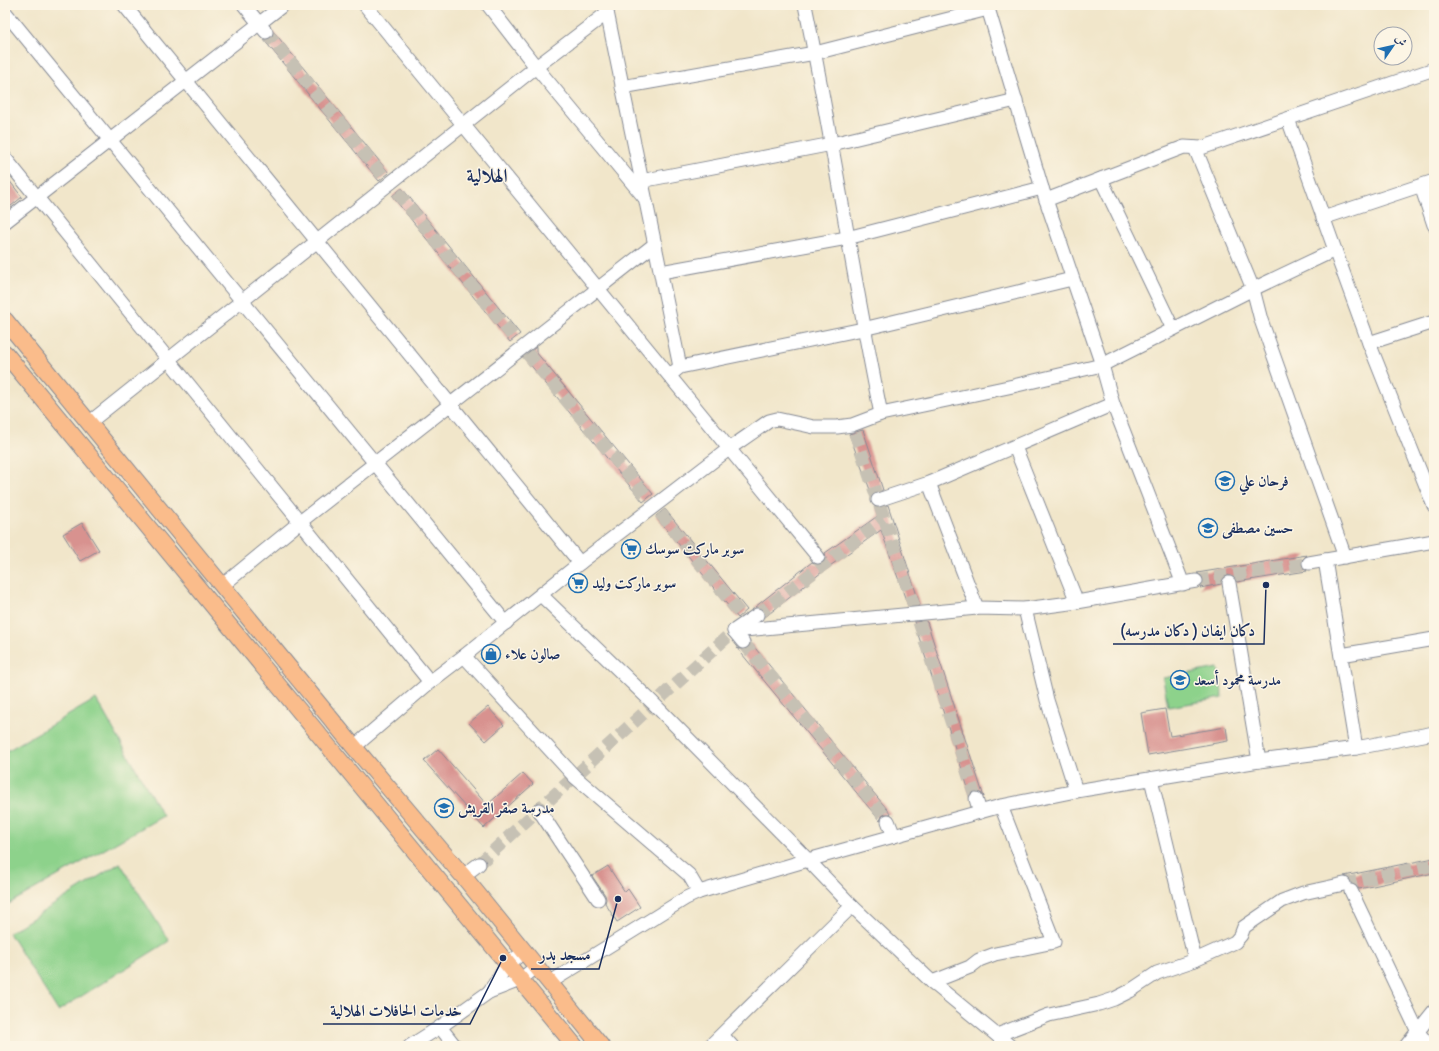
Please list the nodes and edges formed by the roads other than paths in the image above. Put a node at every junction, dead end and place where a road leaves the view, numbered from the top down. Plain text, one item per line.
1 (124, 5) edge
2 (244, 5) edge
3 (283, 5) edge
4 (365, 5) edge
5 (488, 5) edge
6 (805, 5) edge
7 (987, 7) edge
8 (606, 9) edge
9 (5, 12) edge
10 (262, 28) junction
11 (815, 53) junction
12 (536, 68) junction
13 (1434, 69) edge
14 (186, 80) junction
15 (622, 87) junction
16 (1016, 100) junction
17 (1288, 119) junction
18 (464, 125) junction
19 (110, 140) junction
20 (832, 144) junction
21 (1196, 148) junction
22 (5, 158) edge
23 (1101, 179) junction
24 (642, 181) junction
25 (1434, 181) edge
26 (1421, 186) junction
27 (1044, 194) junction
28 (36, 197) junction
29 (645, 199) junction
30 (1323, 218) junction
31 (5, 222) edge
32 (1434, 225) edge
33 (847, 238) junction
34 (317, 241) junction
35 (654, 244) junction
36 (1334, 250) junction
37 (660, 272) junction
38 (1072, 279) junction
39 (597, 288) junction
40 (1253, 289) junction
41 (242, 301) junction
42 (5, 320) edge
43 (1434, 322) edge
44 (863, 329) junction
45 (1173, 329) junction
46 (1369, 343) junction
47 (5, 353) edge
48 (168, 359) junction
49 (1102, 365) junction
50 (675, 371) junction
51 (450, 404) junction
52 (1114, 404) junction
53 (881, 414) junction
54 (90, 422) junction
55 (1015, 447) junction
56 (730, 448) junction
57 (374, 463) junction
58 (929, 483) junction
59 (878, 500) dead end
60 (1434, 506) edge
61 (300, 522) junction
62 (1434, 541) edge
63 (818, 557) dead end
64 (1345, 557) junction
65 (1325, 560) junction
66 (580, 563) junction
67 (1309, 563) tunnel mouth
68 (1196, 581) tunnel mouth
69 (1229, 583) dead end
70 (1183, 584) junction
71 (223, 585) junction
72 (541, 595) junction
73 (1078, 602) junction
74 (977, 608) junction
75 (1025, 609) junction
76 (748, 617) tunnel mouth
77 (506, 624) junction
78 (731, 634) junction
79 (1434, 639) edge
80 (743, 642) tunnel mouth
81 (1341, 655) junction
82 (464, 656) junction
83 (430, 682) junction
84 (1434, 733) edge
85 (354, 747) junction
86 (1356, 748) junction
87 (1259, 761) junction
88 (1150, 779) junction
89 (1076, 791) junction
90 (976, 799) tunnel mouth
91 (1002, 806) junction
92 (539, 810) dead end
93 (980, 812) junction
94 (888, 821) tunnel mouth
95 (894, 836) junction
96 (808, 860) junction
97 (479, 864) tunnel mouth
98 (463, 876) junction
99 (699, 892) junction
100 (598, 899) dead end
101 (852, 906) junction
102 (524, 952) junction
103 (1194, 960) junction
104 (508, 964) junction
105 (536, 967) junction
106 (520, 980) junction
107 (549, 982) junction
108 (932, 982) junction
109 (489, 992) junction
110 (1434, 1011) edge
111 (440, 1027) junction
112 (1418, 1032) junction
113 (722, 1035) junction
114 (997, 1035) junction
115 (410, 1046) edge
116 (455, 1046) edge
117 (575, 1046) edge
118 (601, 1046) edge
119 (710, 1046) edge
120 (732, 1046) edge
121 (1010, 1046) edge
122 (1406, 1046) edge
123 (1429, 1046) edge

1 - 14 street
2 - 10 street
3 - 10 street
4 - 18 street
5 - 12 street
6 - 11 street
7 - 11 street
7 - 16 street
8 - 12 street
8 - 15 street
9 - 19 street
10 - 14 street
11 - 15 street
11 - 20 street
12 - 18 street
12 - 29 street
13 - 17 street
14 - 19 street
14 - 34 street
15 - 24 street
16 - 20 street
16 - 27 street
17 - 21 street
17 - 30 street
18 - 34 street
18 - 39 street
19 - 28 street
19 - 41 street
20 - 24 street
20 - 33 street
21 - 23 street
21 - 40 street
22 - 28 street
23 - 27 street
23 - 45 street
24 - 29 street
25 - 26 street
26 - 30 street
26 - 32 street
27 - 33 street
27 - 38 street
28 - 31 street
28 - 48 street
29 - 35 street
30 - 36 street
33 - 37 street
33 - 44 street
34 - 41 street
34 - 51 street
35 - 37 street
35 - 39 street
36 - 40 street
36 - 46 street
37 - 50 street
38 - 44 street
38 - 49 street
39 - 50 street
39 - 51 street
40 - 45 street
40 - 64 street
41 - 48 street
41 - 57 street
42 - 54 main road
43 - 46 street
44 - 50 street
44 - 53 street
45 - 49 street
46 - 60 street
47 - 104 main road
48 - 54 street
48 - 61 street
49 - 52 street
49 - 53 street
50 - 56 street
51 - 57 street
51 - 66 street
52 - 55 street
52 - 70 street
53 - 56 street
54 - 71 main road
55 - 58 street
55 - 73 street
56 - 63 street
56 - 66 street
57 - 61 street
57 - 77 street
58 - 59 street
58 - 74 street
61 - 71 street
61 - 83 street
62 - 64 street
64 - 65 street
65 - 67 street
65 - 81 street
66 - 72 street
68 - 70 street
69 - 87 street
70 - 73 street
71 - 85 main road
72 - 77 street
72 - 96 street
73 - 75 street
74 - 75 street
74 - 78 street
75 - 89 street
76 - 78 street
77 - 82 street
78 - 80 street
79 - 81 street
81 - 86 street
82 - 83 street
82 - 99 street
83 - 85 street
84 - 86 street
85 - 98 main road
86 - 87 street
87 - 88 street
88 - 89 street
88 - 103 street
89 - 91 street
90 - 93 street
91 - 93 street
91 - 108 street
92 - 100 street
93 - 95 street
94 - 95 street
95 - 96 street
96 - 99 street
96 - 101 street
97 - 98 street
98 - 102 main road
99 - 107 street
101 - 108 street
101 - 113 street
102 - 104 street
102 - 105 main road
103 - 112 street
103 - 114 street
104 - 106 main road
104 - 109 street
105 - 106 street
105 - 107 main road
106 - 109 street
106 - 117 main road
107 - 118 main road
108 - 114 street
109 - 111 street
110 - 112 street
111 - 115 street
111 - 116 street
112 - 122 street
112 - 123 street
113 - 119 street
113 - 120 street
114 - 121 street

